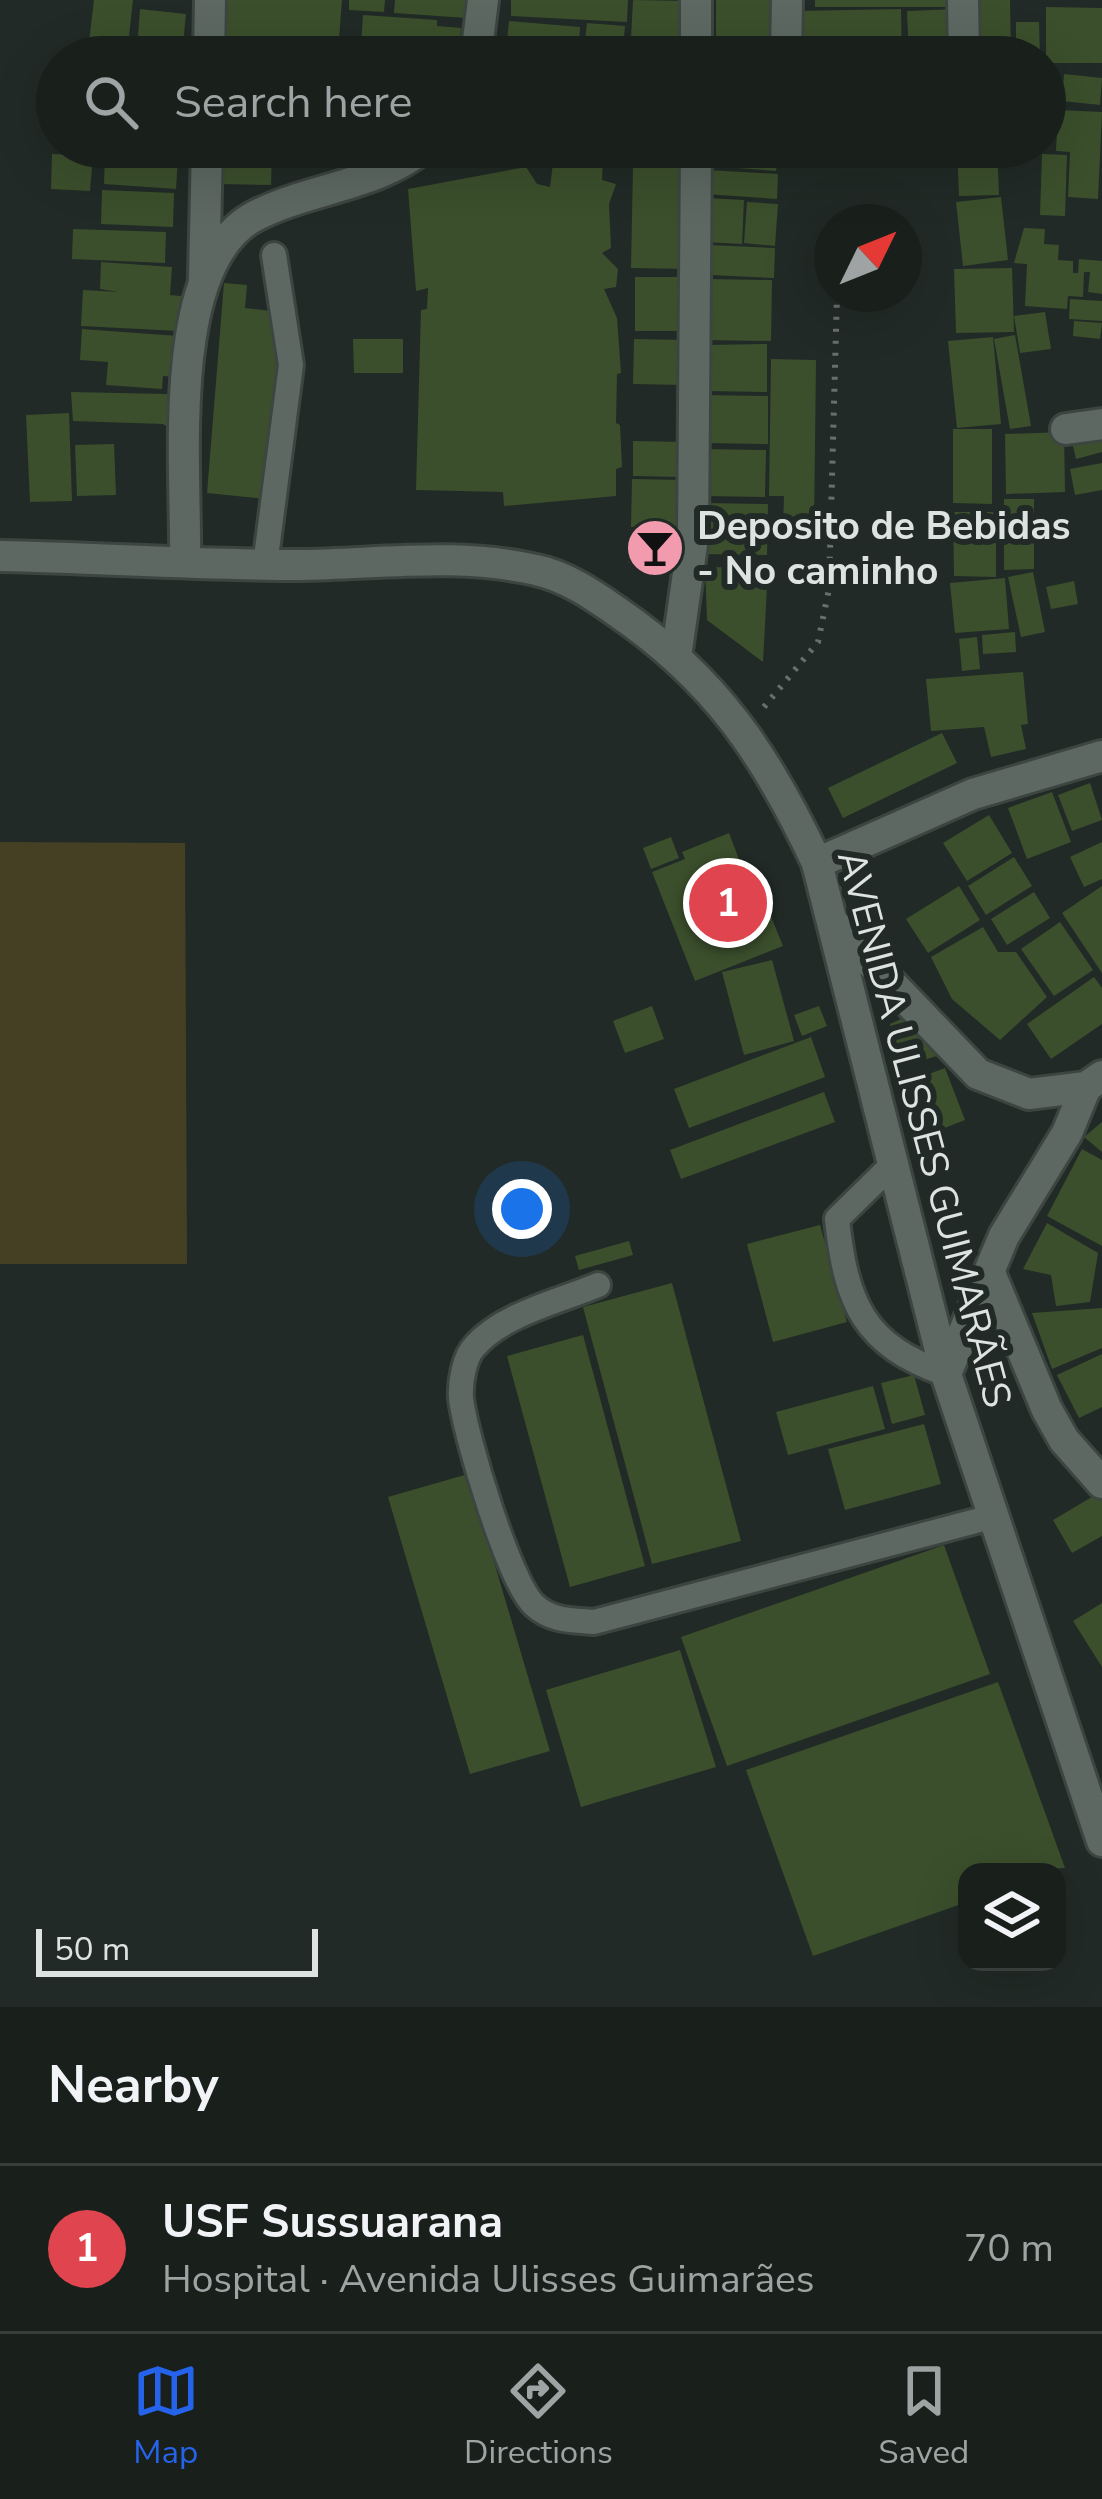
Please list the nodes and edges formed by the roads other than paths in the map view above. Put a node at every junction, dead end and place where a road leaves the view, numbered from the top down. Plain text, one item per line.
1 (211, 0) edge
2 (483, 0) edge
3 (696, 0) edge
4 (787, 0) edge
5 (963, 0) edge
6 (210, 36) edge
7 (479, 36) edge
8 (696, 36) edge
9 (786, 36) edge
10 (964, 36) edge
11 (207, 168) edge
12 (387, 168) edge
13 (696, 168) edge
14 (274, 255) dead end
15 (204, 279) junction
16 (1102, 424) edge
17 (1066, 429) dead end
18 (0, 556) edge
19 (185, 560) junction
20 (265, 565) junction
21 (676, 657) junction
22 (1102, 756) edge
23 (817, 863) junction
24 (836, 926) junction
25 (1094, 1082) edge
26 (892, 1165) junction
27 (990, 1273) junction
28 (598, 1285) dead end
29 (946, 1374) junction
30 (1102, 1484) edge
31 (991, 1517) junction
32 (1102, 1841) edge

1 - 6 street
2 - 7 street
3 - 8 street
4 - 9 street
5 - 10 street
11 - 15 street
12 - 15 street
13 - 21 street
14 - 20 lane
15 - 19 street
16 - 17 street
18 - 19 street, AVENIDA ULISSES GUIMARÃES
19 - 20 street, AVENIDA ULISSES GUIMARÃES
20 - 21 street, AVENIDA ULISSES GUIMARÃES
21 - 23 street, AVENIDA ULISSES GUIMARÃES
22 - 23 street
23 - 24 street, AVENIDA ULISSES GUIMARÃES
24 - 25 street
24 - 26 street, AVENIDA ULISSES GUIMARÃES
25 - 27 street
26 - 29 street, AVENIDA ULISSES GUIMARÃES
26 - 29 lane
27 - 29 street
27 - 30 street
28 - 31 lane
29 - 31 street, AVENIDA ULISSES GUIMARÃES
31 - 32 street, AVENIDA ULISSES GUIMARÃES

